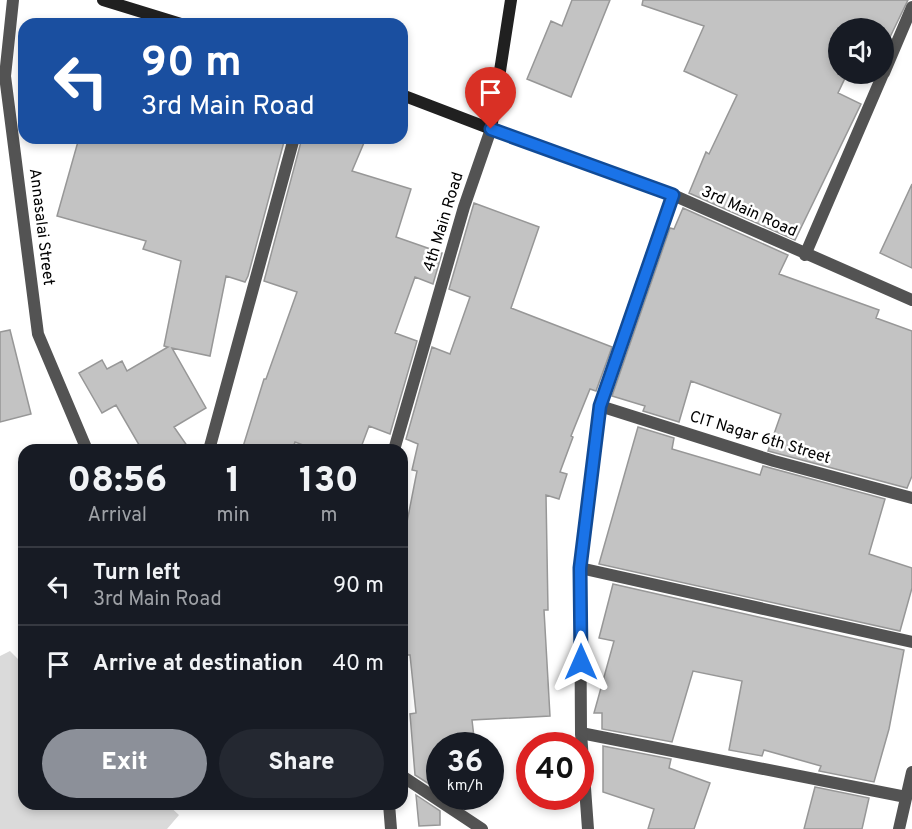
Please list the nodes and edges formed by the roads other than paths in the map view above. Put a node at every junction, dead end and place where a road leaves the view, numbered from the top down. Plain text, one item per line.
1 (13, 0) edge
2 (103, 0) edge
3 (511, 0) edge
4 (912, 7) edge
5 (162, 18) edge
6 (894, 48) edge
7 (878, 84) edge
8 (408, 97) edge
9 (491, 129) junction
10 (292, 144) edge
11 (673, 195) junction
12 (806, 255) junction
13 (912, 300) edge
14 (600, 406) junction
15 (84, 444) edge
16 (211, 444) edge
17 (396, 444) edge
18 (912, 498) edge
19 (580, 568) junction
20 (912, 642) edge
21 (581, 732) edge
22 (594, 735) edge
23 (912, 772) edge
24 (408, 780) edge
25 (906, 797) junction
26 (389, 810) edge
27 (587, 810) edge
28 (391, 829) edge
29 (482, 829) edge
30 (588, 829) edge
31 (898, 829) edge

1 - 15 street, Annasalai Street
2 - 5 main road
3 - 9 main road, 4th Main Road
4 - 6 street
7 - 12 street
8 - 9 main road, 3rd Main Road
9 - 11 street, 3rd Main Road
9 - 17 street, 4th Main Road
10 - 16 street
11 - 12 street, 3rd Main Road
11 - 14 street
12 - 13 street, 3rd Main Road
14 - 18 street, CIT Nagar 6th Street
14 - 19 street
19 - 20 street
19 - 21 street
22 - 25 street
23 - 25 street
24 - 29 street
25 - 31 street
26 - 28 street
27 - 30 street

